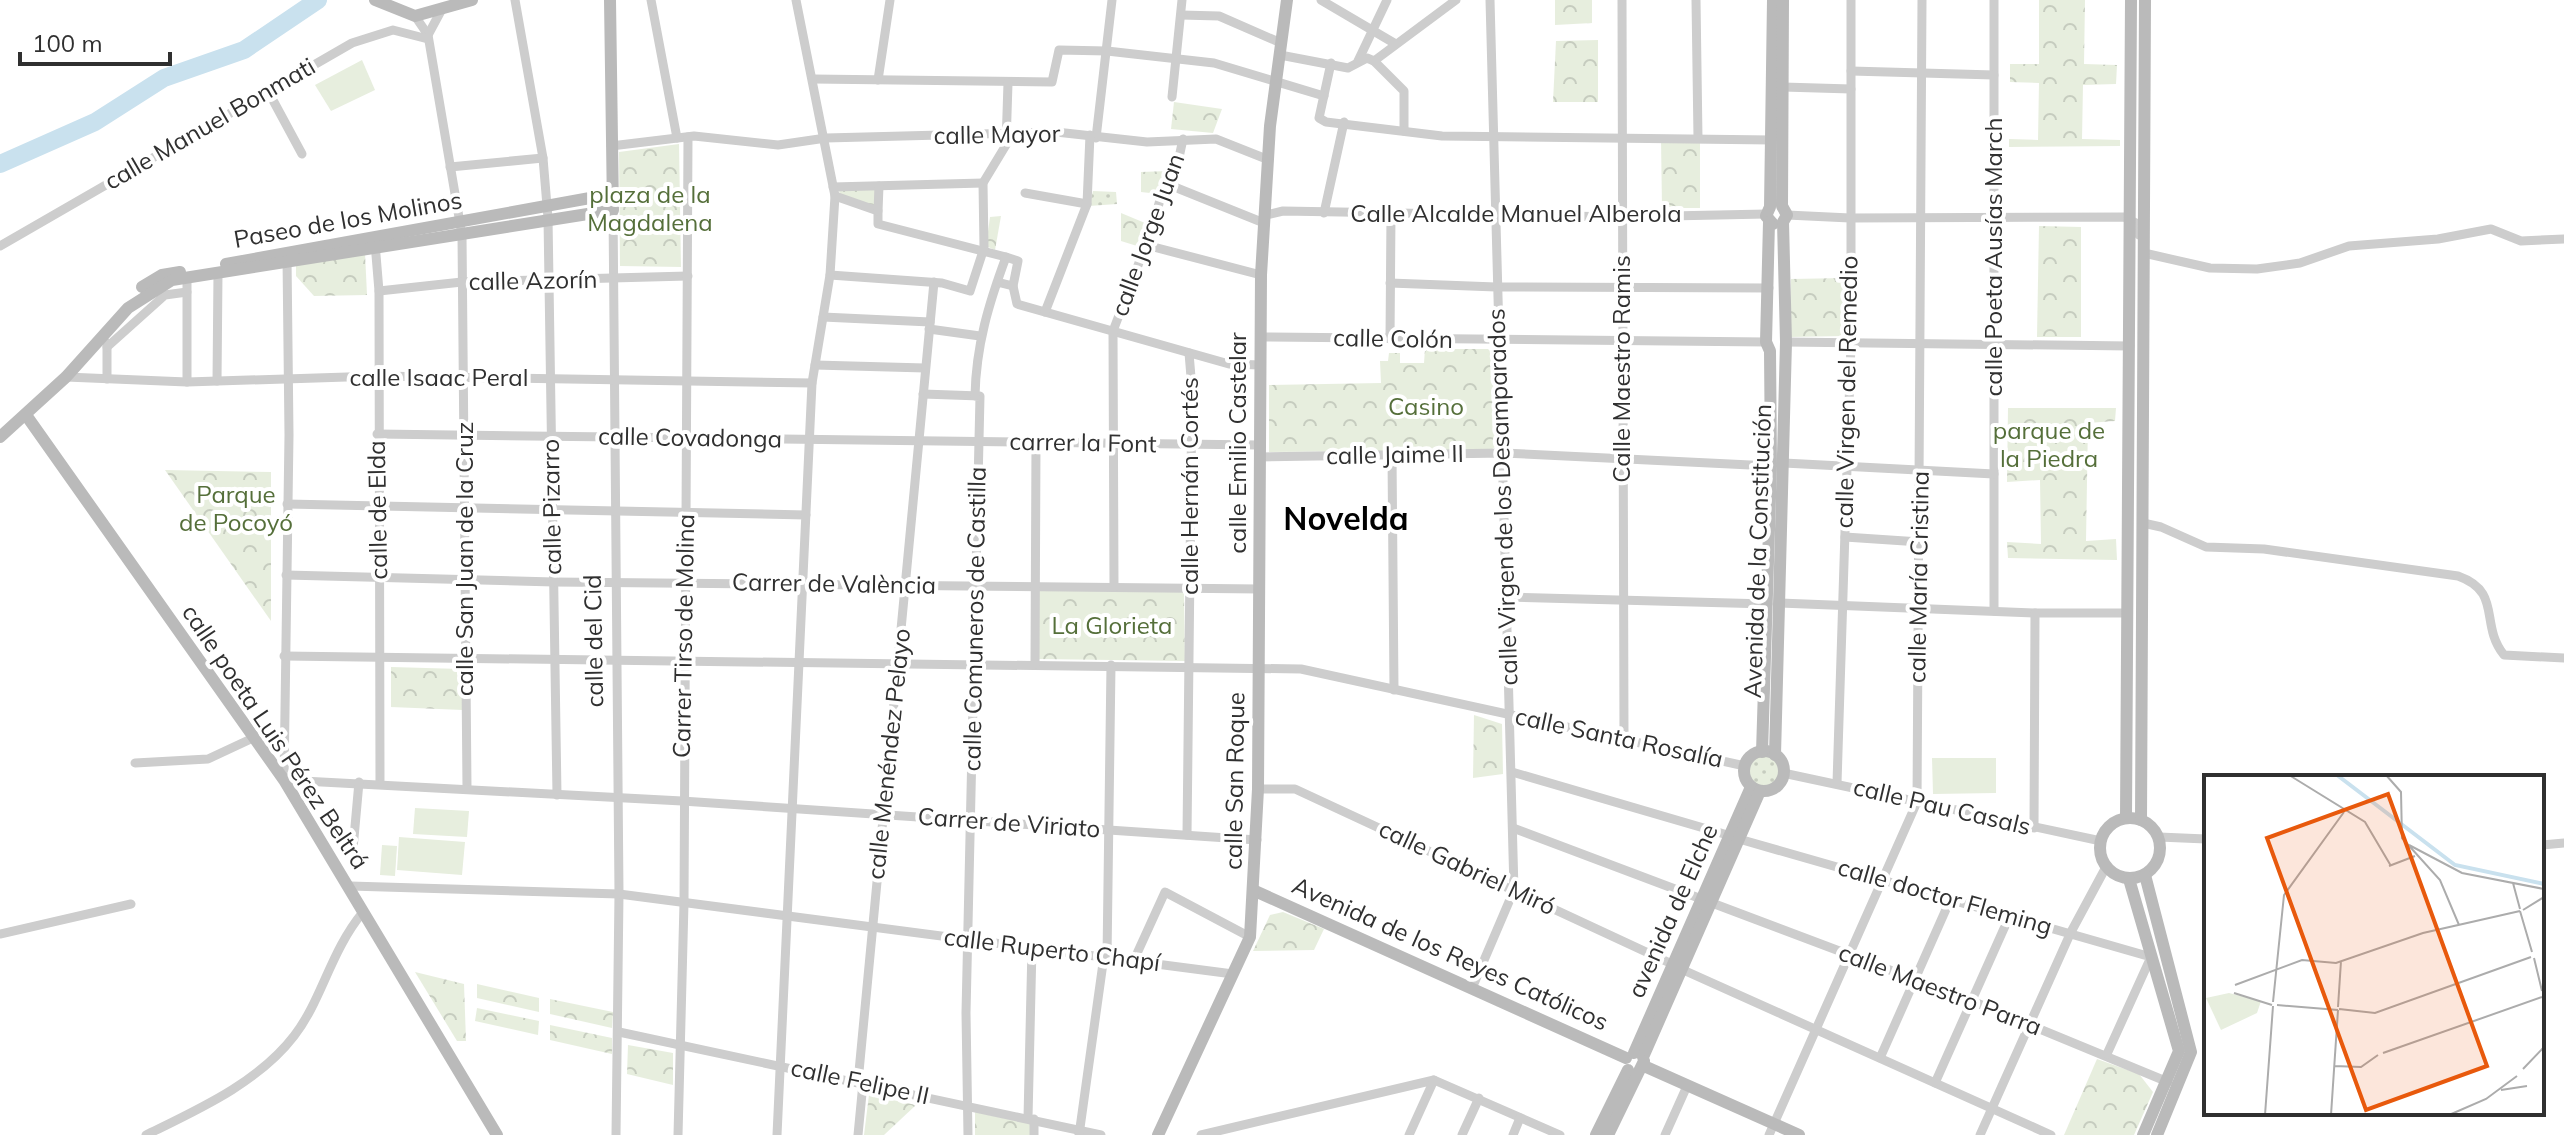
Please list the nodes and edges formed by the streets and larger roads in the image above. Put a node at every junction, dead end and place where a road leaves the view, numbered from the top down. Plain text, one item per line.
1 (472, 0) edge
2 (515, 0) edge
3 (610, 0) edge
4 (651, 0) edge
5 (796, 0) edge
6 (890, 0) edge
7 (1112, 0) edge
8 (1182, 0) edge
9 (1287, 0) edge
10 (1321, 0) edge
11 (1387, 0) edge
12 (1456, 0) edge
13 (1490, 0) edge
14 (1622, 0) edge
15 (1696, 0) edge
16 (1773, 0) edge
17 (1783, 0) edge
18 (1851, 0) edge
19 (1922, 0) edge
20 (1994, 0) edge
21 (2131, 0) edge
22 (2145, 0) edge
23 (378, 1) edge
24 (446, 4) edge
25 (410, 13) junction
26 (1181, 15) junction
27 (1371, 30) junction
28 (428, 37) junction
29 (1394, 43) junction
30 (1280, 49) junction
31 (1107, 51) junction
32 (1176, 59) junction
33 (1358, 61) junction
34 (1374, 61) junction
35 (1331, 63) junction
36 (1851, 71) junction
37 (1922, 73) junction
38 (1994, 75) junction
39 (813, 79) junction
40 (878, 80) junction
41 (1008, 83) junction
42 (1276, 83) junction
43 (1783, 87) junction
44 (1851, 89) junction
45 (268, 91) junction
46 (1324, 96) junction
47 (1172, 97) dead end
48 (1344, 122) junction
49 (1404, 131) junction
50 (1006, 133) junction
51 (1495, 136) junction
52 (1093, 137) junction
53 (1622, 137) junction
54 (682, 138) junction
55 (826, 138) junction
56 (1698, 138) junction
57 (1183, 139) junction
58 (1772, 140) junction
59 (611, 146) junction
60 (302, 154) dead end
61 (543, 158) junction
62 (1269, 160) junction
63 (450, 167) junction
64 (983, 183) junction
65 (1167, 184) junction
66 (879, 186) junction
67 (1269, 187) junction
68 (834, 191) junction
69 (1025, 193) dead end
70 (612, 194) junction
71 (1087, 204) junction
72 (613, 210) junction
73 (878, 211) junction
74 (1283, 211) junction
75 (547, 212) junction
76 (1324, 213) junction
77 (1391, 214) junction
78 (1776, 214) junction
79 (1497, 215) junction
80 (1621, 217) junction
81 (1921, 217) junction
82 (1994, 217) junction
83 (1850, 218) junction
84 (2130, 218) junction
85 (1265, 219) junction
86 (462, 229) junction
87 (2564, 239) edge
88 (374, 242) junction
89 (1146, 245) junction
90 (0, 246) edge
91 (984, 248) junction
92 (2144, 253) junction
93 (1006, 257) junction
94 (287, 258) junction
95 (218, 273) junction
96 (830, 275) junction
97 (1261, 275) junction
98 (688, 276) junction
99 (187, 278) junction
100 (548, 279) junction
101 (614, 279) junction
102 (462, 282) junction
103 (934, 282) junction
104 (997, 282) junction
105 (1390, 283) junction
106 (1013, 286) junction
107 (1496, 287) junction
108 (1621, 288) junction
109 (1769, 288) junction
110 (379, 291) junction
111 (187, 292) junction
112 (1045, 312) junction
113 (823, 317) junction
114 (929, 326) junction
115 (109, 328) junction
116 (1113, 331) junction
117 (980, 336) junction
118 (1261, 337) junction
119 (1390, 339) junction
120 (1499, 340) junction
121 (1622, 341) junction
122 (1785, 342) junction
123 (1768, 343) junction
124 (1851, 343) junction
125 (1921, 345) junction
126 (1994, 345) junction
127 (2130, 346) junction
128 (107, 347) junction
129 (1189, 353) junction
130 (815, 365) junction
131 (1261, 365) junction
132 (925, 368) junction
133 (378, 376) junction
134 (66, 377) junction
135 (464, 377) junction
136 (550, 378) junction
137 (107, 379) junction
138 (289, 379) junction
139 (614, 379) junction
140 (688, 380) junction
141 (217, 381) junction
142 (187, 382) junction
143 (812, 383) junction
144 (923, 394) junction
145 (978, 396) junction
146 (26, 415) junction
147 (377, 434) junction
148 (464, 435) junction
149 (551, 435) junction
150 (0, 437) edge
151 (614, 438) junction
152 (686, 439) junction
153 (810, 440) junction
154 (918, 441) junction
155 (979, 442) junction
156 (1036, 442) junction
157 (1112, 443) junction
158 (1190, 445) junction
159 (1260, 451) junction
160 (1503, 453) junction
161 (1392, 455) junction
162 (1622, 459) junction
163 (1784, 463) junction
164 (1771, 466) junction
165 (1847, 466) junction
166 (1921, 470) junction
167 (1994, 474) junction
168 (287, 504) junction
169 (378, 509) junction
170 (465, 511) junction
171 (553, 512) junction
172 (614, 514) junction
173 (685, 514) junction
174 (806, 515) junction
175 (2143, 523) junction
176 (1845, 537) junction
177 (1920, 542) junction
178 (286, 575) junction
179 (380, 579) junction
180 (465, 579) junction
181 (554, 582) junction
182 (615, 582) junction
183 (684, 583) junction
184 (805, 583) junction
185 (905, 585) junction
186 (977, 586) junction
187 (1035, 587) junction
188 (1114, 587) junction
189 (1189, 588) junction
190 (1260, 589) junction
191 (1507, 597) junction
192 (1622, 601) junction
193 (1774, 604) junction
194 (1842, 606) junction
195 (1918, 607) junction
196 (1994, 611) junction
197 (2035, 613) junction
198 (2128, 613) junction
199 (284, 656) junction
200 (466, 658) junction
201 (2564, 658) edge
202 (556, 659) junction
203 (616, 659) junction
204 (380, 660) junction
205 (684, 660) junction
206 (801, 662) junction
207 (897, 664) junction
208 (975, 664) junction
209 (1035, 664) junction
210 (1111, 665) junction
211 (1189, 666) junction
212 (1259, 671) junction
213 (1394, 690) junction
214 (1510, 715) junction
215 (253, 738) junction
216 (1624, 739) junction
217 (1769, 754) junction
218 (135, 763) dead end
219 (1745, 766) junction
220 (1512, 772) junction
221 (1783, 773) junction
222 (284, 780) junction
223 (359, 782) junction
224 (380, 783) junction
225 (1837, 783) junction
226 (467, 788) junction
227 (1258, 789) junction
228 (1756, 789) junction
229 (557, 795) junction
230 (618, 798) junction
231 (682, 801) junction
232 (1917, 802) junction
233 (794, 808) junction
234 (882, 814) junction
235 (2126, 818) junction
236 (2141, 820) junction
237 (972, 821) junction
238 (1513, 828) junction
239 (2034, 828) junction
240 (1109, 830) junction
241 (1187, 835) junction
242 (1735, 837) junction
243 (2159, 837) junction
244 (2204, 839) edge
245 (1257, 840) junction
246 (2101, 841) junction
247 (2564, 843) edge
248 (2544, 845) edge
249 (352, 860) dead end
250 (2106, 867) junction
251 (2145, 875) junction
252 (1882, 878) junction
253 (2129, 879) junction
254 (350, 886) junction
255 (1514, 890) junction
256 (1255, 891) junction
257 (619, 894) junction
258 (1951, 898) junction
259 (1705, 902) junction
260 (684, 903) junction
261 (131, 904) dead end
262 (363, 912) junction
263 (788, 915) junction
264 (2010, 915) junction
265 (872, 926) junction
266 (2071, 932) junction
267 (0, 934) edge
268 (1250, 937) junction
269 (969, 939) junction
270 (1032, 947) junction
271 (1847, 955) junction
272 (1106, 956) junction
273 (2151, 957) junction
274 (1134, 960) junction
275 (1676, 967) junction
276 (1233, 974) junction
277 (1916, 979) junction
278 (1473, 986) junction
279 (1972, 1001) junction
280 (2029, 1024) junction
281 (1815, 1028) junction
282 (619, 1032) junction
283 (681, 1045) junction
284 (2107, 1054) junction
285 (1880, 1058) junction
286 (1635, 1063) junction
287 (781, 1065) junction
288 (1434, 1080) junction
289 (860, 1082) junction
290 (2168, 1082) junction
291 (1935, 1083) junction
292 (1687, 1086) junction
293 (1479, 1098) junction
294 (967, 1105) junction
295 (1992, 1108) junction
296 (1031, 1118) junction
297 (1520, 1118) junction
298 (1772, 1130) edge
299 (1079, 1133) edge
300 (146, 1135) edge
301 (497, 1135) edge
302 (616, 1135) edge
303 (678, 1135) edge
304 (777, 1135) edge
305 (858, 1135) edge
306 (968, 1135) edge
307 (1034, 1135) edge
308 (1101, 1135) edge
309 (1158, 1135) edge
310 (1201, 1135) edge
311 (1409, 1135) edge
312 (1462, 1135) edge
313 (1513, 1135) edge
314 (1560, 1135) edge
315 (1596, 1135) edge
316 (1608, 1135) edge
317 (1665, 1135) edge
318 (1799, 1135) edge
319 (1980, 1135) edge
320 (2051, 1135) edge
321 (2143, 1135) edge
322 (2157, 1135) edge

1 - 24 street
2 - 61 street, calle Pizarro
3 - 59 street, calle del Cid
4 - 54 street, Carrer Tirso de Molina
5 - 39 street
6 - 40 street
7 - 31 street
8 - 26 street
9 - 30 street, calle Emilio Castelar
10 - 27 street
11 - 27 street
12 - 29 street
13 - 51 street, calle Virgen de los Desamparados
14 - 53 street, Calle Maestro Ramis
15 - 56 street
16 - 58 street, Avenida de la Constitución
17 - 43 street, Avenida de la Constitución
18 - 36 street, calle Virgen del Remedio
19 - 37 street, calle María Cristina
20 - 38 street, calle Poeta Ausías March
21 - 84 street
22 - 92 street
23 - 25 street
24 - 25 street
24 - 28 street
25 - 28 street
26 - 30 street
26 - 32 street
27 - 29 street
27 - 33 street
28 - 45 street, calle Manuel Bonmati
28 - 63 street, calle San Juan de la Cruz
29 - 34 street
30 - 35 street
30 - 42 street, calle Emilio Castelar
31 - 32 street
31 - 41 street
31 - 52 street
32 - 42 street
32 - 47 street
33 - 34 street
33 - 35 street
34 - 49 street
35 - 46 street
36 - 37 street
36 - 44 street, calle Virgen del Remedio
37 - 38 street
37 - 81 street, calle María Cristina
38 - 82 street, calle Poeta Ausías March
39 - 40 street
39 - 55 street
40 - 41 street
41 - 50 street
42 - 46 street
42 - 62 street, calle Emilio Castelar
43 - 44 street
43 - 78 street, Avenida de la Constitución
44 - 83 street, calle Virgen del Remedio
45 - 60 street
45 - 90 street, calle Manuel Bonmati
46 - 48 street
48 - 49 street
48 - 76 street
49 - 51 street
50 - 52 street, calle Mayor
50 - 55 street, calle Mayor
50 - 64 street
51 - 53 street
51 - 79 street, calle Virgen de los Desamparados
52 - 57 street, calle Mayor
52 - 71 street
53 - 56 street
53 - 80 street, Calle Maestro Ramis
54 - 55 street, calle Mayor
54 - 59 street, calle Mayor
54 - 98 street, Carrer Tirso de Molina
55 - 68 street
56 - 58 street
57 - 62 street, calle Mayor
57 - 65 street, calle Jorge Juan
58 - 78 street, Avenida de la Constitución
59 - 70 street, calle del Cid
61 - 63 street
61 - 75 street, calle Pizarro
62 - 67 street, calle Emilio Castelar
63 - 86 street, calle San Juan de la Cruz
64 - 66 street
64 - 91 street
65 - 85 street
65 - 89 street, calle Jorge Juan
66 - 68 street
66 - 73 street
67 - 74 street
67 - 85 street, calle Emilio Castelar
68 - 73 street
68 - 96 street
69 - 71 street
70 - 72 street, calle del Cid
70 - 75 street, Paseo de los Molinos
71 - 112 street
72 - 75 street, Paseo de los Molinos
72 - 101 street, calle del Cid
73 - 91 street
74 - 76 street, Calle Alcalde Manuel Alberola
74 - 85 street, Calle Alcalde Manuel Alberola
75 - 86 street, Paseo de los Molinos
75 - 100 street, calle Pizarro
76 - 77 street, Calle Alcalde Manuel Alberola
77 - 79 street, Calle Alcalde Manuel Alberola
77 - 105 street
78 - 80 street, Calle Alcalde Manuel Alberola
78 - 83 street, Calle Alcalde Manuel Alberola
78 - 109 street, Avenida de la Constitución
78 - 122 street, Avenida de la Constitución
79 - 80 street, Calle Alcalde Manuel Alberola
79 - 107 street, calle Virgen de los Desamparados
80 - 108 street, Calle Maestro Ramis
81 - 82 street, Calle Alcalde Manuel Alberola
81 - 83 street, Calle Alcalde Manuel Alberola
81 - 125 street, calle María Cristina
82 - 84 street, Calle Alcalde Manuel Alberola
82 - 126 street, calle Poeta Ausías March
83 - 124 street, calle Virgen del Remedio
84 - 92 street
84 - 127 street
85 - 97 street, calle Emilio Castelar
86 - 88 street, Paseo de los Molinos
86 - 102 street, calle San Juan de la Cruz
87 - 92 street
88 - 94 street, Paseo de los Molinos
88 - 110 street, calle de Elda
89 - 97 street
89 - 116 street, calle Jorge Juan
91 - 93 street
91 - 103 street
92 - 175 street
93 - 104 street, calle Comuneros de Castilla
93 - 106 street
94 - 95 street, Paseo de los Molinos
94 - 115 street, Paseo de los Molinos
94 - 138 street
95 - 99 street, Paseo de los Molinos
95 - 141 street
96 - 103 street
96 - 113 street
97 - 118 street, calle Emilio Castelar
98 - 101 street, calle Azorín
98 - 140 street, Carrer Tirso de Molina
99 - 111 street
99 - 115 street, Paseo de los Molinos
100 - 101 street, calle Azorín
100 - 102 street, calle Azorín
100 - 136 street, calle Pizarro
101 - 139 street, calle del Cid
102 - 110 street, calle Azorín
102 - 135 street, calle San Juan de la Cruz
103 - 114 street, calle Menéndez Pelayo
104 - 106 street
104 - 117 street, calle Comuneros de Castilla
105 - 107 street
105 - 119 street
106 - 112 street
107 - 108 street
107 - 120 street, calle Virgen de los Desamparados
108 - 109 street
108 - 121 street, Calle Maestro Ramis
109 - 123 street, Avenida de la Constitución
110 - 133 street, calle de Elda
111 - 128 street
111 - 142 street
112 - 116 street
113 - 114 street
113 - 130 street
114 - 117 street
114 - 132 street, calle Menéndez Pelayo
115 - 128 street
115 - 134 street, Paseo de los Molinos
116 - 129 street
116 - 157 street
117 - 145 street, calle Comuneros de Castilla
118 - 119 street, calle Colón
118 - 131 street, calle Emilio Castelar
119 - 120 street, calle Colón
120 - 121 street, calle Colón
120 - 160 street, calle Virgen de los Desamparados
121 - 123 street, calle Colón
121 - 162 street, Calle Maestro Ramis
122 - 123 street
122 - 123 street
122 - 124 street
122 - 163 street, Avenida de la Constitución
123 - 164 street, Avenida de la Constitución
124 - 125 street
124 - 165 street, calle Virgen del Remedio
125 - 126 street
125 - 166 street, calle María Cristina
126 - 127 street
126 - 167 street, calle Poeta Ausías March
127 - 198 street
128 - 137 street
129 - 131 street
129 - 158 street, calle Hernán Cortés
130 - 132 street
130 - 143 street
131 - 159 street, calle Emilio Castelar
132 - 144 street, calle Menéndez Pelayo
133 - 135 street, calle Isaac Peral
133 - 138 street, calle Isaac Peral
133 - 147 street, calle de Elda
134 - 137 street, calle Isaac Peral
134 - 146 street, Paseo de los Molinos
135 - 136 street, calle Isaac Peral
135 - 148 street, calle San Juan de la Cruz
136 - 139 street, calle Isaac Peral
136 - 149 street, calle Pizarro
137 - 142 street, calle Isaac Peral
138 - 141 street, calle Isaac Peral
138 - 168 street
139 - 140 street, calle Isaac Peral
139 - 151 street, calle del Cid
140 - 143 street, calle Isaac Peral
140 - 152 street, Carrer Tirso de Molina
141 - 142 street, calle Isaac Peral
143 - 153 street
144 - 145 street
144 - 154 street, calle Menéndez Pelayo
145 - 155 street, calle Comuneros de Castilla
146 - 150 street, Paseo de los Molinos
146 - 215 street, calle poeta Luis Pérez Beltrá
147 - 148 street, calle Covadonga
147 - 169 street, calle de Elda
148 - 149 street, calle Covadonga
148 - 170 street, calle San Juan de la Cruz
149 - 151 street, calle Covadonga
149 - 171 street, calle Pizarro
151 - 152 street, calle Covadonga
151 - 172 street, calle del Cid
152 - 153 street, calle Covadonga
152 - 173 street, Carrer Tirso de Molina
153 - 154 street, carrer la Font
153 - 174 street
154 - 155 street, carrer la Font
154 - 185 street, calle Menéndez Pelayo
155 - 156 street, carrer la Font
155 - 186 street, calle Comuneros de Castilla
156 - 157 street, carrer la Font
156 - 187 street
157 - 158 street, carrer la Font
157 - 188 street
158 - 159 street, carrer la Font
158 - 189 street, calle Hernán Cortés
159 - 161 street, calle Jaime II
159 - 190 street, calle Emilio Castelar
160 - 161 street, calle Jaime II
160 - 162 street, calle Jaime II
160 - 191 street, calle Virgen de los Desamparados
161 - 213 street
162 - 164 street, calle Jaime II
162 - 192 street, Calle Maestro Ramis
163 - 165 street
163 - 193 street, Avenida de la Constitución
164 - 193 street, Avenida de la Constitución
165 - 166 street
165 - 176 street, calle Virgen del Remedio
166 - 167 street
166 - 177 street, calle María Cristina
167 - 196 street, calle Poeta Ausías March
168 - 169 street
168 - 178 street
169 - 170 street
169 - 179 street, calle de Elda
170 - 171 street
170 - 180 street, calle San Juan de la Cruz
171 - 172 street
171 - 181 street, calle Pizarro
172 - 173 street
172 - 182 street, calle del Cid
173 - 174 street
173 - 183 street, Carrer Tirso de Molina
174 - 184 street
175 - 201 street
175 - 236 street
176 - 177 street
176 - 194 street, calle Virgen del Remedio
177 - 195 street, calle María Cristina
178 - 179 street, Carrer de València
178 - 199 street
179 - 180 street, Carrer de València
179 - 204 street, calle de Elda
180 - 181 street, Carrer de València
180 - 200 street, calle San Juan de la Cruz
181 - 182 street, Carrer de València
181 - 202 street, calle Pizarro
182 - 183 street, Carrer de València
182 - 203 street, calle del Cid
183 - 184 street, Carrer de València
183 - 205 street, Carrer Tirso de Molina
184 - 185 street, Carrer de València
184 - 206 street
185 - 186 street, Carrer de València
185 - 207 street, calle Menéndez Pelayo
186 - 187 street, Carrer de València
186 - 208 street, calle Comuneros de Castilla
187 - 188 street, Carrer de València
187 - 209 street
188 - 189 street, Carrer de València
189 - 190 street, Carrer de València
189 - 211 street, calle Hernán Cortés
190 - 212 street, calle Emilio Castelar
191 - 192 street
191 - 214 street, calle Virgen de los Desamparados
192 - 193 street
192 - 216 street, Calle Maestro Ramis
193 - 194 street
193 - 217 street, Avenida de la Constitución
194 - 195 street
194 - 225 street, calle Virgen del Remedio
195 - 196 street
195 - 232 street, calle María Cristina
196 - 197 street
197 - 198 street
197 - 239 street
198 - 235 street
199 - 204 street
199 - 222 street
200 - 202 street
200 - 204 street
200 - 226 street, calle San Juan de la Cruz
202 - 203 street
202 - 229 street, calle Pizarro
203 - 205 street
203 - 230 street, calle del Cid
204 - 224 street, calle de Elda
205 - 206 street
205 - 231 street, Carrer Tirso de Molina
206 - 207 street
206 - 233 street
207 - 208 street
207 - 234 street, calle Menéndez Pelayo
208 - 209 street
208 - 237 street, calle Comuneros de Castilla
209 - 210 street
210 - 211 street
210 - 240 street
211 - 212 street, calle Santa Rosalía
211 - 241 street, calle Hernán Cortés
212 - 213 street, calle Santa Rosalía
212 - 227 street, calle San Roque
213 - 214 street, calle Santa Rosalía
214 - 216 street, calle Santa Rosalía
214 - 220 street, calle Virgen de los Desamparados
215 - 218 street
215 - 222 street, calle poeta Luis Pérez Beltrá
216 - 219 street, calle Santa Rosalía
217 - 219 street
217 - 221 street
219 - 228 street
220 - 238 street, calle Virgen de los Desamparados
220 - 242 street, calle doctor Fleming
221 - 225 street, calle Pau Casals
221 - 228 street
222 - 223 street, Carrer de Viriato
222 - 254 street, calle poeta Luis Pérez Beltrá
223 - 224 street, Carrer de Viriato
223 - 249 street
224 - 226 street, Carrer de Viriato
225 - 232 street, calle Pau Casals
226 - 229 street, Carrer de Viriato
227 - 245 street, calle San Roque
227 - 255 street, calle Gabriel Miró
228 - 242 street, avenida de Elche
229 - 230 street, Carrer de Viriato
230 - 231 street, Carrer de Viriato
230 - 257 street, calle del Cid
231 - 233 street, Carrer de Viriato
231 - 260 street, Carrer Tirso de Molina
232 - 239 street, calle Pau Casals
232 - 252 street, calle María Cristina
233 - 234 street, Carrer de Viriato
233 - 263 street
234 - 237 street, Carrer de Viriato
234 - 265 street, calle Menéndez Pelayo
235 - 236 street
235 - 246 street
236 - 243 street
237 - 240 street, Carrer de Viriato
237 - 269 street, calle Comuneros de Castilla
238 - 255 street, calle Virgen de los Desamparados
238 - 259 street
239 - 246 street, calle Pau Casals
240 - 241 street, Carrer de Viriato
240 - 272 street
241 - 245 street, Carrer de Viriato
242 - 252 street, calle doctor Fleming
242 - 259 street, avenida de Elche
243 - 244 street
243 - 251 street
245 - 256 street, calle San Roque
246 - 250 street
247 - 248 street
250 - 253 street
250 - 266 street
251 - 253 street
251 - 322 street
252 - 258 street, calle doctor Fleming
252 - 271 street, calle María Cristina
253 - 273 street
254 - 257 street, calle Ruperto Chapí
254 - 262 street, calle poeta Luis Pérez Beltrá
255 - 275 street, calle Gabriel Miró
255 - 278 street, calle Virgen de los Desamparados
256 - 268 street, calle San Roque
256 - 278 street, Avenida de los Reyes Católicos
257 - 260 street, calle Ruperto Chapí
257 - 282 street, calle del Cid
258 - 264 street, calle doctor Fleming
258 - 277 street
259 - 271 street, calle Maestro Parra
259 - 275 street, avenida de Elche
260 - 263 street, calle Ruperto Chapí
260 - 283 street, Carrer Tirso de Molina
261 - 267 street
262 - 300 street
262 - 301 street, calle poeta Luis Pérez Beltrá
263 - 265 street, calle Ruperto Chapí
263 - 287 street
264 - 266 street, calle doctor Fleming
264 - 279 street
265 - 269 street, calle Ruperto Chapí
265 - 289 street, calle Menéndez Pelayo
266 - 273 street, calle doctor Fleming
266 - 280 street
268 - 274 street
268 - 276 street, calle San Roque
269 - 270 street, calle Ruperto Chapí
269 - 294 street, calle Comuneros de Castilla
270 - 272 street, calle Ruperto Chapí
270 - 296 street
271 - 277 street, calle Maestro Parra
271 - 281 street, calle María Cristina
272 - 274 street, calle Ruperto Chapí
272 - 299 street
273 - 284 street
273 - 290 street
274 - 276 street, calle Ruperto Chapí
275 - 281 street, calle Gabriel Miró
275 - 286 street, avenida de Elche
276 - 309 street, calle San Roque
277 - 279 street, calle Maestro Parra
277 - 285 street
278 - 286 street, Avenida de los Reyes Católicos
279 - 280 street, calle Maestro Parra
279 - 291 street
280 - 284 street, calle Maestro Parra
280 - 295 street
281 - 285 street, calle Gabriel Miró
281 - 298 street, calle María Cristina
282 - 283 street, calle Felipe II
282 - 302 street, calle del Cid
283 - 287 street, calle Felipe II
283 - 303 street, Carrer Tirso de Molina
284 - 290 street, calle Maestro Parra
285 - 291 street, calle Gabriel Miró
286 - 292 street, Avenida de los Reyes Católicos
286 - 315 street
286 - 316 street
287 - 289 street, calle Felipe II
287 - 304 street
288 - 293 street
288 - 310 street
288 - 311 street
289 - 294 street, calle Felipe II
289 - 305 street, calle Menéndez Pelayo
290 - 321 street
291 - 295 street, calle Gabriel Miró
292 - 298 street, Avenida de los Reyes Católicos
292 - 317 street
293 - 297 street
293 - 312 street
294 - 296 street, calle Felipe II
294 - 306 street, calle Comuneros de Castilla
295 - 319 street
295 - 320 street, calle Gabriel Miró
296 - 299 street, calle Felipe II
296 - 307 street
297 - 313 street
297 - 314 street
298 - 318 street, Avenida de los Reyes Católicos
299 - 308 street, calle Felipe II

